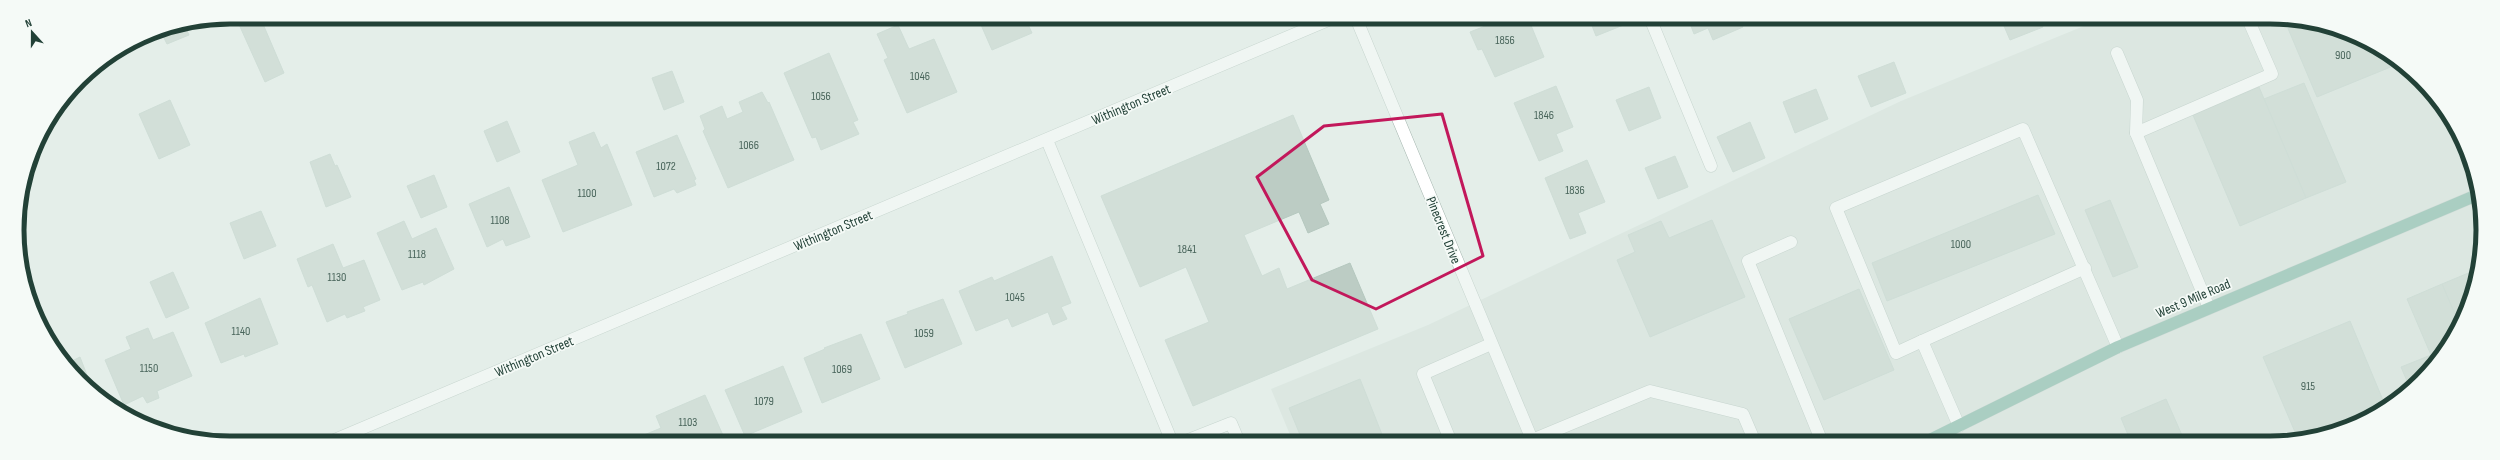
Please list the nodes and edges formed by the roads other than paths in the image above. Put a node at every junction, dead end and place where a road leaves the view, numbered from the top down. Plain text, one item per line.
1 (1319, 24) edge
2 (1358, 24) edge
3 (1652, 24) edge
4 (2250, 24) edge
5 (2117, 53) dead end
6 (2136, 133) junction
7 (1047, 140) junction
8 (1711, 166) dead end
9 (2473, 197) edge
10 (1791, 242) dead end
11 (2085, 268) junction
12 (2209, 308) junction
13 (1922, 341) junction
14 (1491, 344) junction
15 (2118, 347) junction
16 (1959, 426) junction
17 (344, 436) edge
18 (1170, 436) edge
19 (1198, 436) edge
20 (1236, 436) edge
21 (1449, 436) edge
22 (1530, 436) edge
23 (1544, 436) edge
24 (1753, 436) edge
25 (1820, 436) edge
26 (1938, 436) edge

1 - 7 street, Withington Street
2 - 14 street, Pinecrest Drive
3 - 8 street
4 - 6 street
5 - 6 street
6 - 12 street
7 - 17 street, Withington Street
7 - 18 street
9 - 12 main road, West 9 Mile Road
10 - 25 street
11 - 13 street
11 - 13 street
11 - 15 street
12 - 15 main road, West 9 Mile Road
13 - 16 street
14 - 21 street
14 - 22 street, Pinecrest Drive
15 - 16 main road, West 9 Mile Road
16 - 26 main road, West 9 Mile Road
19 - 20 street
23 - 24 street

